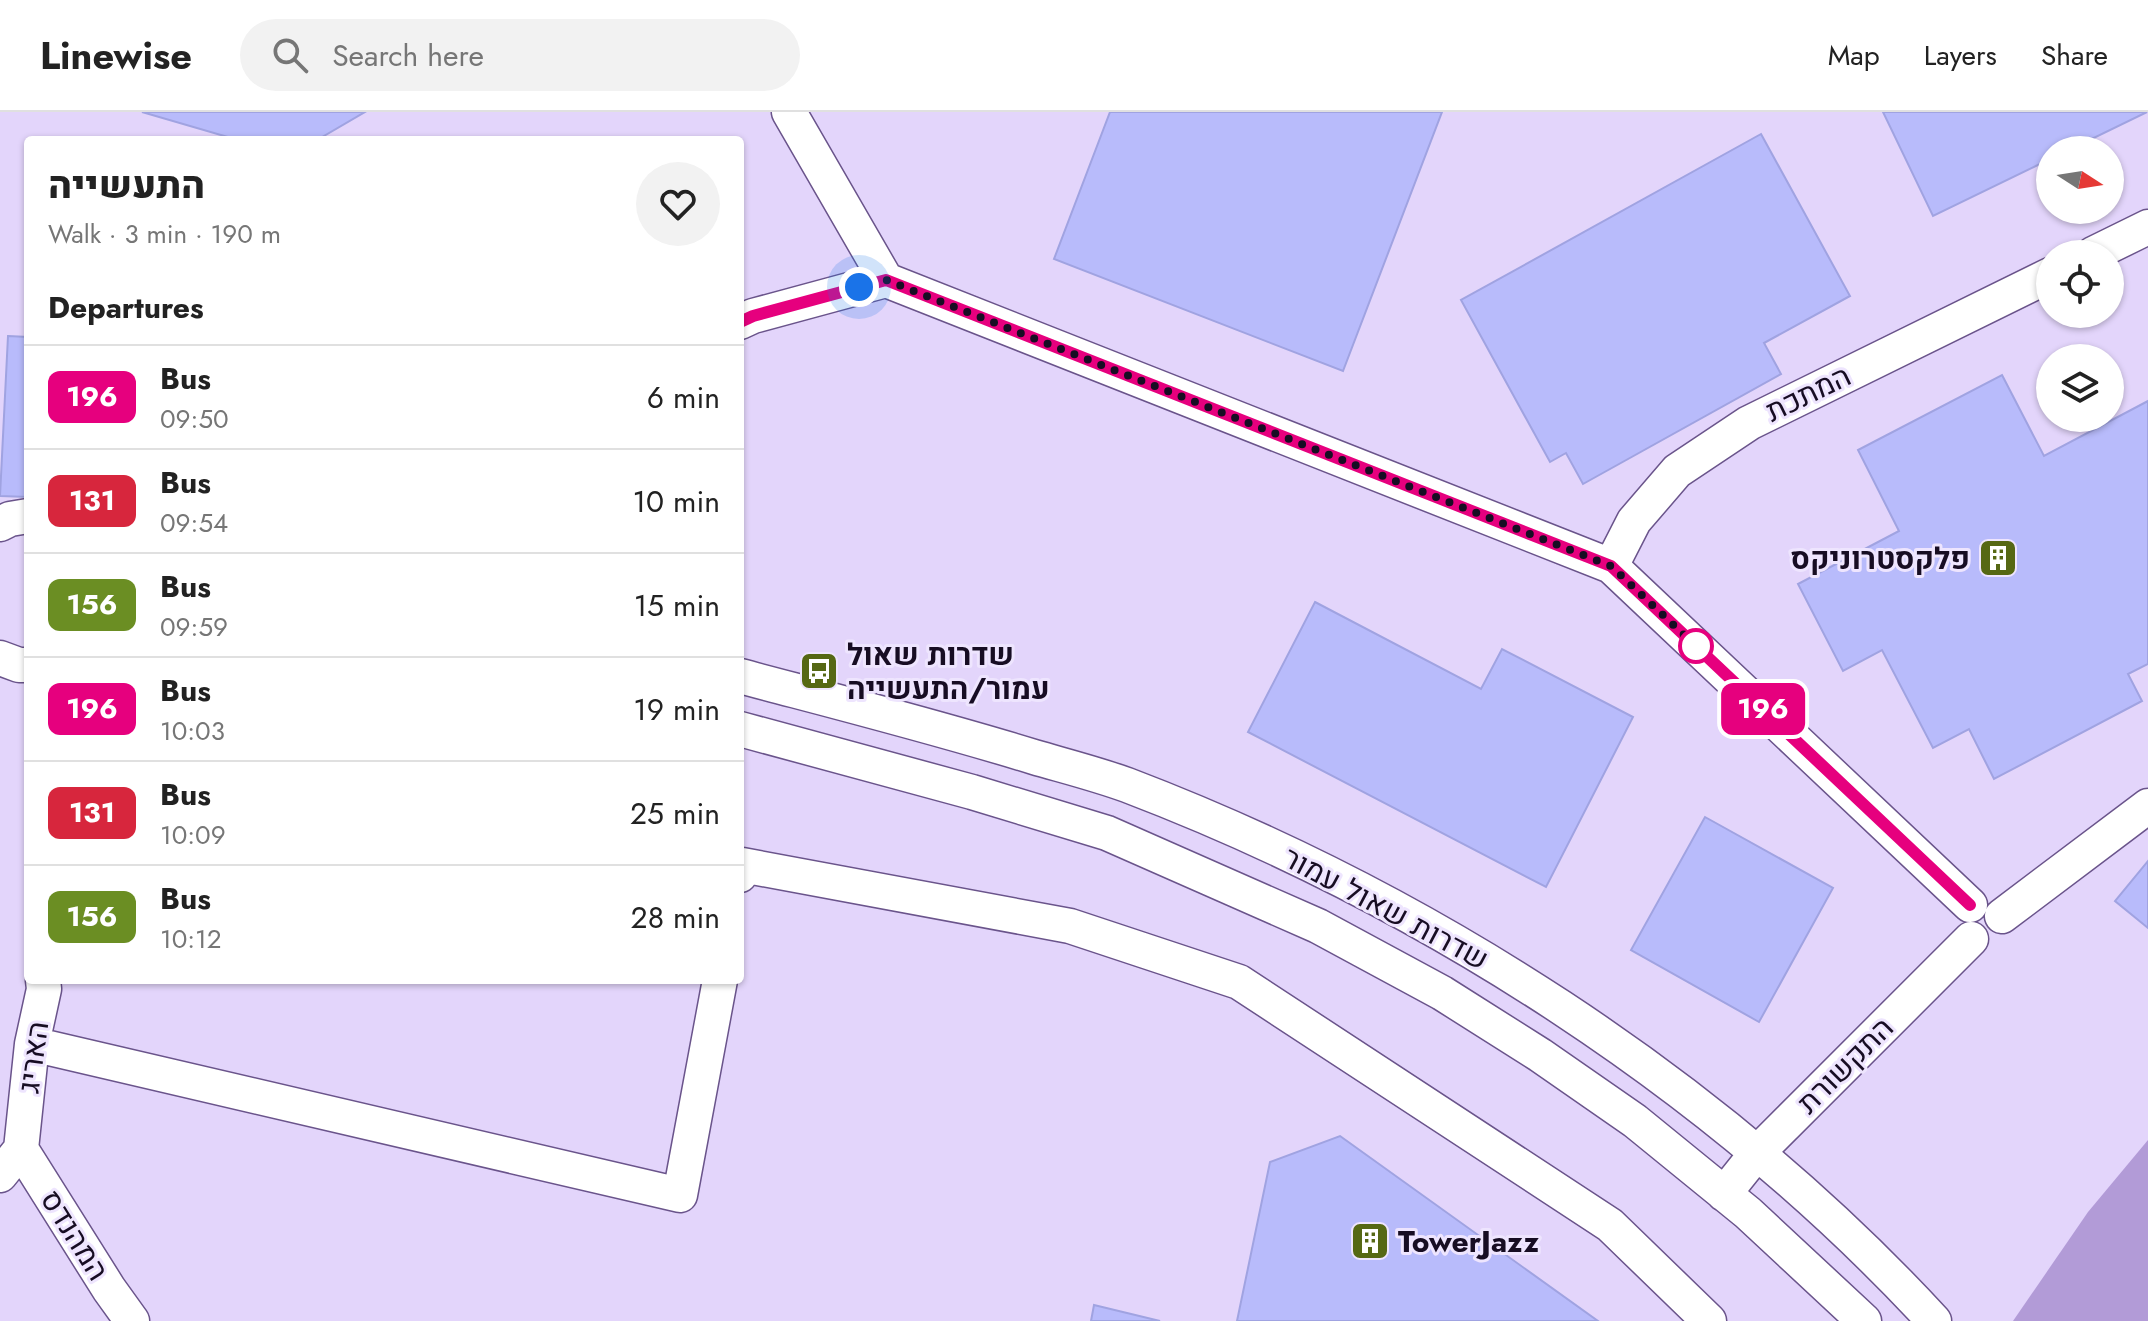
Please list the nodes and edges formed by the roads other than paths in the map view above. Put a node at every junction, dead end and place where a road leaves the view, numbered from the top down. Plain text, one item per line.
1 (789, 112) edge
2 (2148, 227) edge
3 (2122, 240) edge
4 (886, 280) junction
5 (2036, 282) edge
6 (744, 320) edge
7 (24, 517) edge
8 (0, 524) edge
9 (1611, 566) junction
10 (0, 658) edge
11 (24, 665) edge
12 (744, 677) edge
13 (744, 730) edge
14 (2148, 806) edge
15 (744, 865) edge
16 (1970, 905) junction
17 (2002, 916) junction
18 (1971, 939) junction
19 (43, 984) edge
20 (719, 984) edge
21 (32, 1044) junction
22 (1756, 1154) junction
23 (10, 1162) edge
24 (1724, 1194) junction
25 (132, 1321) edge
26 (1709, 1321) edge
27 (1864, 1321) edge
28 (1934, 1321) edge

1 - 4 street
2 - 3 street
4 - 6 street
4 - 9 street
5 - 9 street, המתכת
7 - 8 street
9 - 16 street
10 - 11 street
12 - 22 street, שדרות שאול עמור
13 - 24 street, שדרות שאול עמור
14 - 17 street
15 - 26 street
16 - 17 street
16 - 18 street
17 - 18 street
18 - 22 street, התקשורת
19 - 21 street, האריג
20 - 21 street
21 - 23 street, האריג
22 - 24 street, התקשורת
22 - 28 street, שדרות שאול עמור
23 - 25 street, המהנדס
24 - 27 street, שדרות שאול עמור

